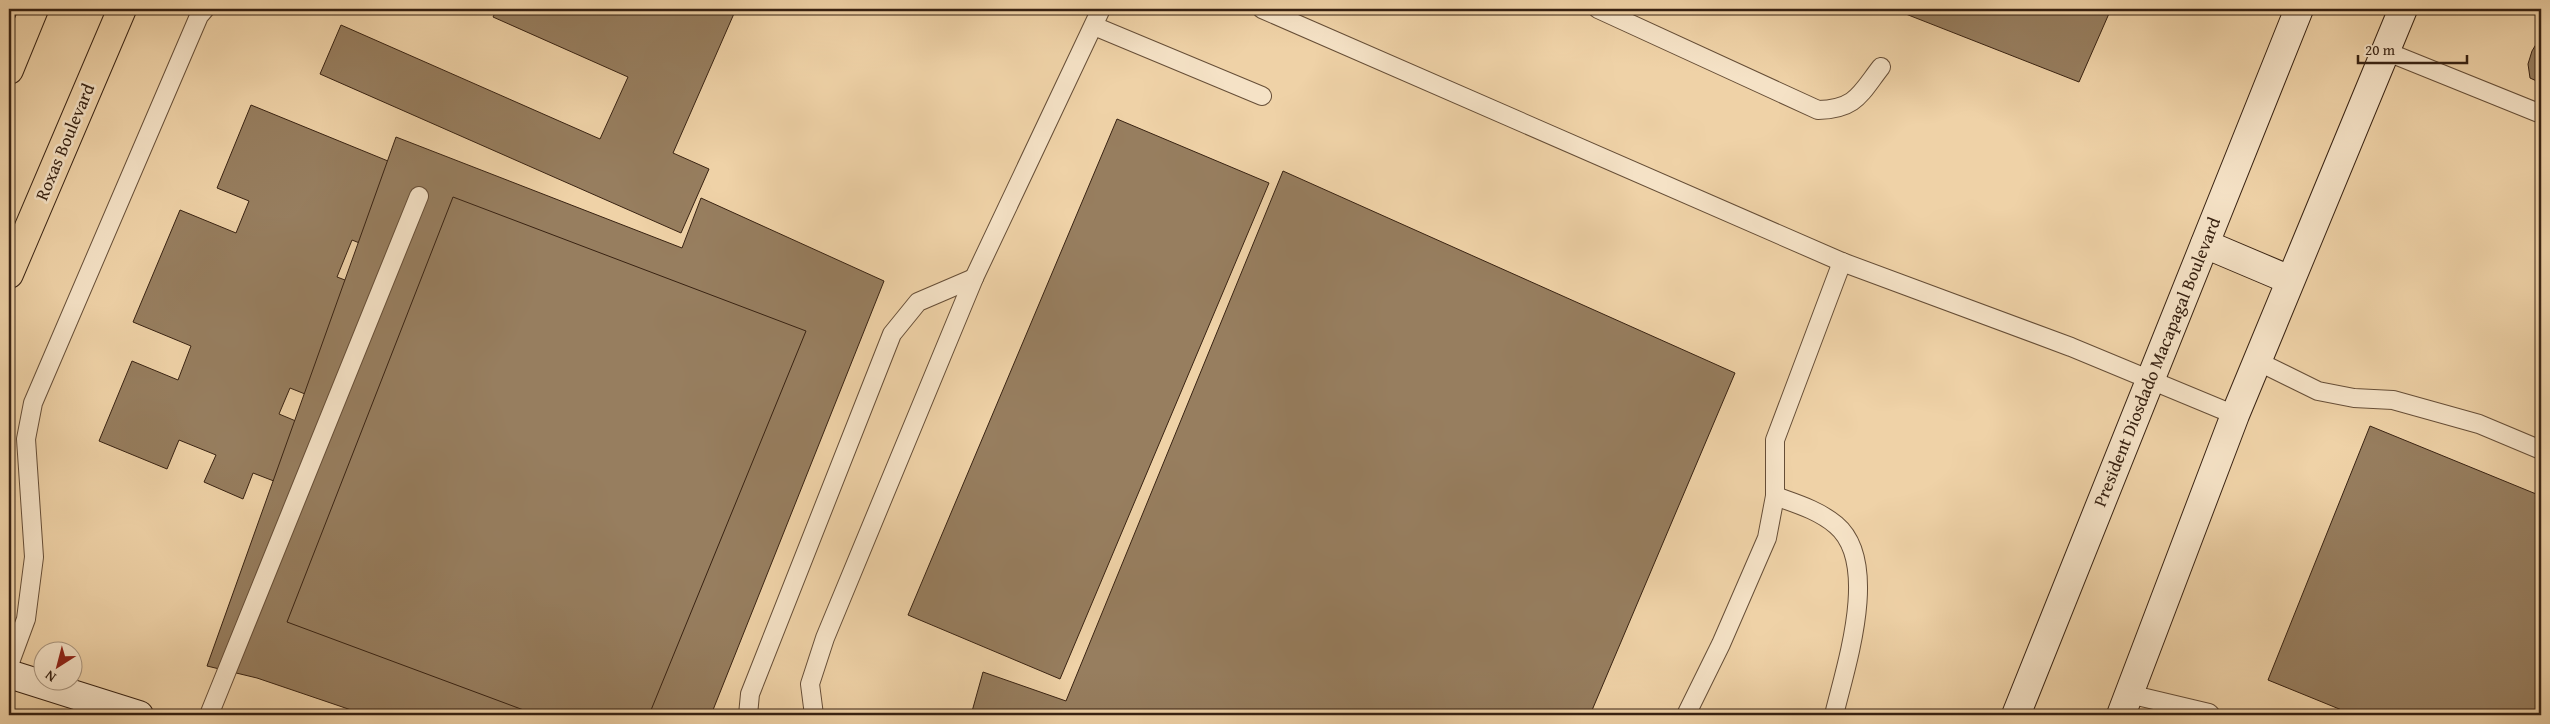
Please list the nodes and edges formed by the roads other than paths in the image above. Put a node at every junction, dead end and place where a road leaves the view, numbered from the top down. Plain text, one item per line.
1 (34, 9) edge
2 (122, 9) edge
3 (205, 9) edge
4 (1102, 9) edge
5 (1262, 9) edge
6 (2299, 9) edge
7 (2403, 9) edge
8 (1602, 10) edge
9 (1094, 26) junction
10 (2385, 51) junction
11 (1882, 67) dead end
12 (9, 70) edge
13 (1262, 96) dead end
14 (2541, 114) edge
15 (419, 196) dead end
16 (2205, 244) junction
17 (1842, 262) junction
18 (9, 274) edge
19 (974, 278) junction
20 (2290, 280) junction
21 (2257, 361) junction
22 (2150, 379) junction
23 (2235, 415) junction
24 (2541, 450) edge
25 (1775, 496) junction
26 (9, 665) edge
27 (9, 674) edge
28 (2125, 705) edge
29 (139, 715) edge
30 (209, 715) edge
31 (748, 715) edge
32 (814, 715) edge
33 (1686, 715) edge
34 (1834, 715) edge
35 (2016, 715) edge
36 (2211, 715) edge

1 - 12 main road
2 - 18 main road, Roxas Boulevard
3 - 26 lane
4 - 9 lane
5 - 17 lane
6 - 16 main road, President Diosdado Macapagal Boulevard
7 - 10 main road
8 - 11 lane
9 - 13 lane
9 - 19 lane
10 - 14 lane
10 - 20 main road
15 - 30 lane
16 - 20 main road
16 - 22 main road, President Diosdado Macapagal Boulevard
17 - 22 lane
17 - 25 lane
19 - 31 lane
19 - 32 lane
20 - 21 main road
21 - 23 main road
21 - 24 lane
22 - 23 lane
22 - 35 main road, President Diosdado Macapagal Boulevard
23 - 28 main road
25 - 33 lane
25 - 34 lane
27 - 29 main road
28 - 36 lane

